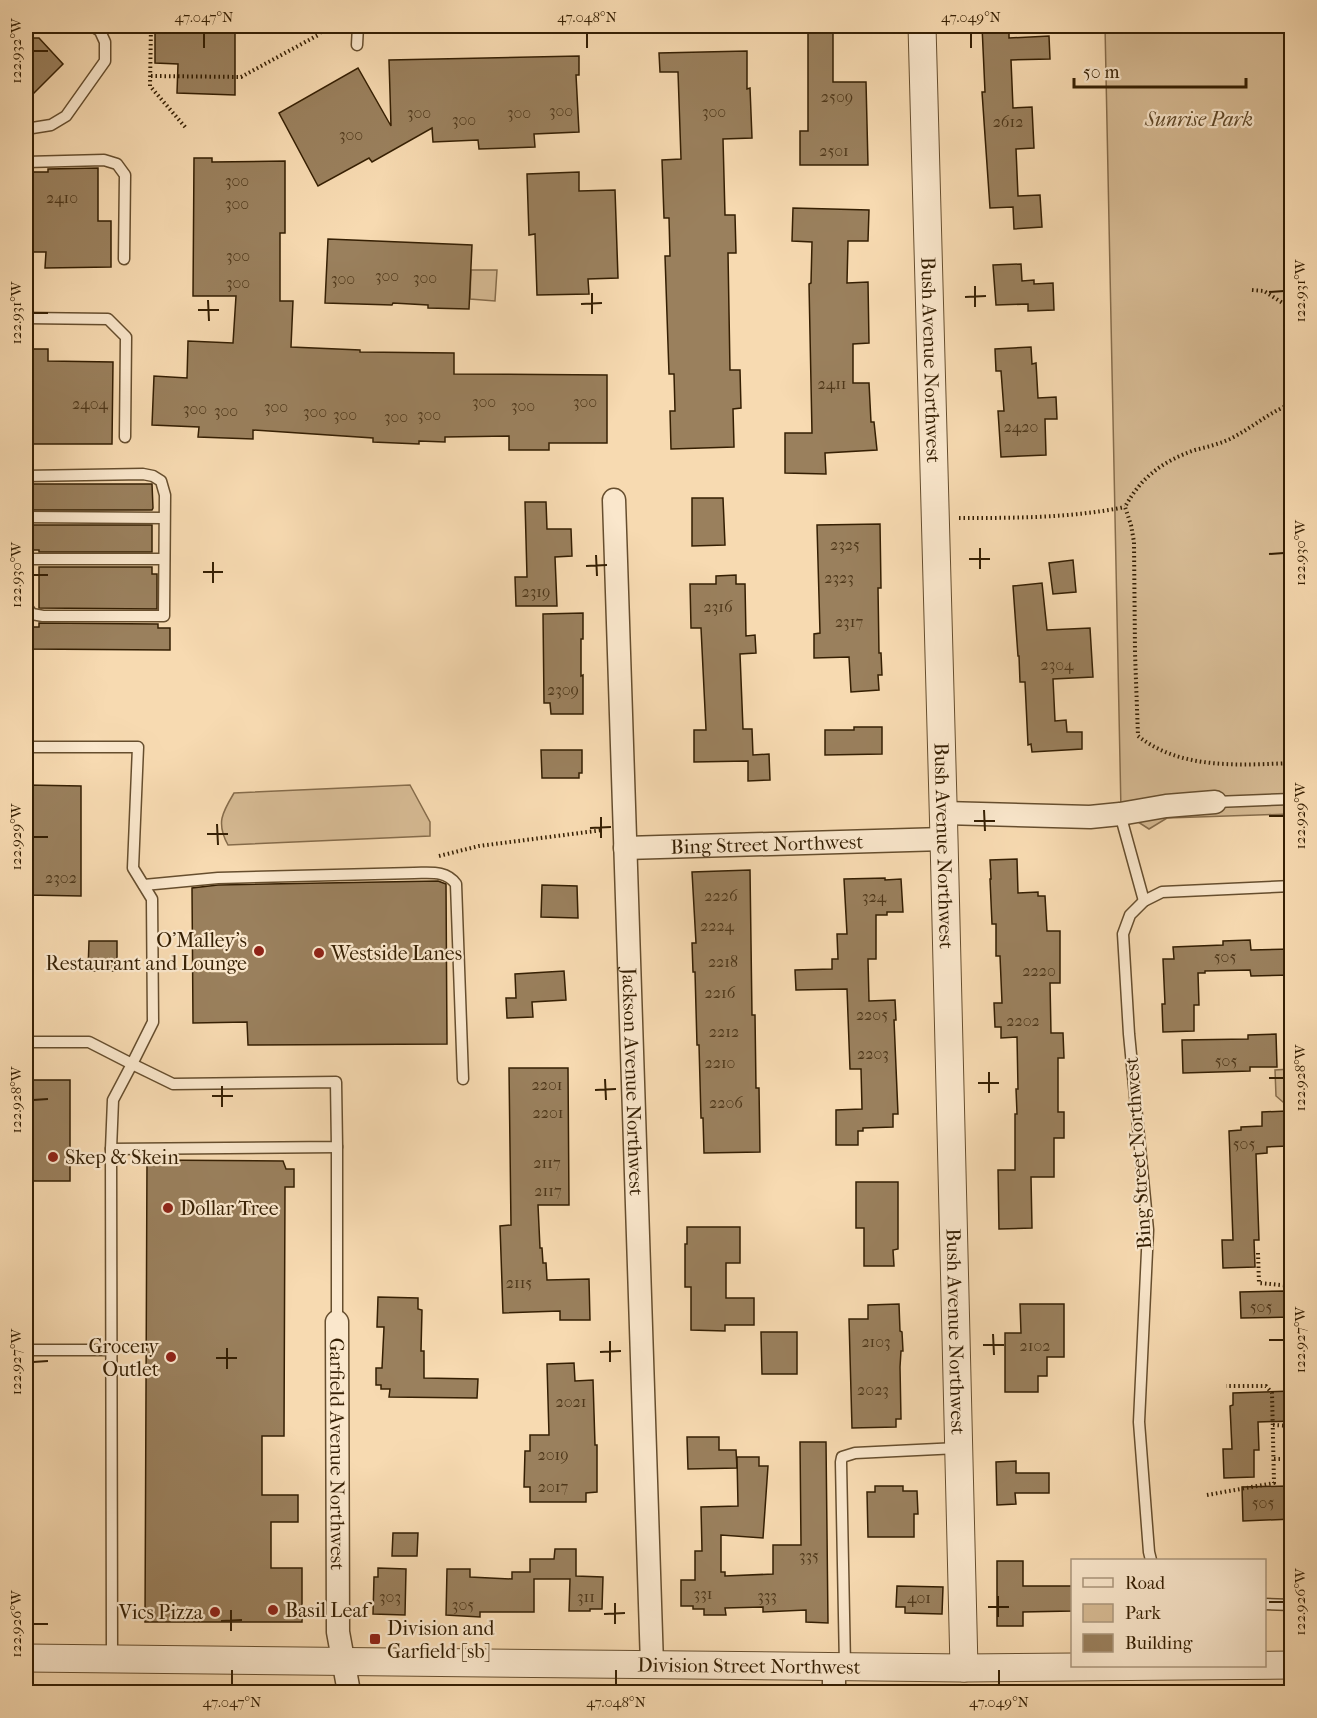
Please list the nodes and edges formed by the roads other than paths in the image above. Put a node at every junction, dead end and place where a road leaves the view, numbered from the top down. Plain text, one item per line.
1 (92, 26) edge
2 (358, 26) edge
3 (922, 26) edge
4 (357, 45) dead end
5 (26, 129) edge
6 (26, 162) edge
7 (124, 259) dead end
8 (26, 318) edge
9 (126, 437) dead end
10 (26, 476) edge
11 (614, 500) dead end
12 (26, 517) edge
13 (165, 518) junction
14 (26, 559) edge
15 (164, 559) junction
16 (26, 590) edge
17 (26, 747) edge
18 (1292, 799) edge
19 (1215, 802) joint
20 (1120, 814) junction
21 (944, 826) junction
22 (625, 838) junction
23 (144, 885) junction
24 (1292, 886) edge
25 (1144, 901) junction
26 (26, 1042) edge
27 (132, 1064) junction
28 (464, 1079) dead end
29 (337, 1148) junction
30 (111, 1149) junction
31 (337, 1322) joint
32 (26, 1350) edge
33 (111, 1350) junction
34 (958, 1448) junction
35 (1151, 1559) edge
36 (1266, 1605) edge
37 (1292, 1605) edge
38 (26, 1658) edge
39 (112, 1659) junction
40 (344, 1662) junction
41 (652, 1665) junction
42 (1266, 1665) edge
43 (1292, 1665) edge
44 (1073, 1667) edge
45 (963, 1668) junction
46 (838, 1675) edge
47 (350, 1692) edge

1 - 5 lane
2 - 4 lane
3 - 21 street, Bush Avenue Northwest
6 - 7 lane
8 - 9 lane
10 - 13 lane
11 - 22 street, Jackson Avenue Northwest
12 - 13 lane
13 - 15 lane
14 - 15 lane
15 - 16 lane
17 - 23 lane
18 - 19 lane
19 - 20 street, Bing Street Northwest
20 - 21 street, Bing Street Northwest
20 - 25 lane
21 - 22 street, Bing Street Northwest
21 - 34 street, Bush Avenue Northwest
22 - 41 street, Jackson Avenue Northwest
23 - 27 lane
23 - 28 lane
24 - 25 lane
25 - 35 lane, Bing Street Northwest
26 - 27 lane
27 - 29 lane
27 - 30 lane
29 - 30 lane
29 - 31 lane
30 - 33 lane
31 - 40 street, Garfield Avenue Northwest
32 - 33 lane
33 - 39 lane
34 - 45 street, Bush Avenue Northwest
34 - 46 lane
36 - 37 lane
38 - 39 street, Division Street Northwest
39 - 40 street, Division Street Northwest
40 - 41 street, Division Street Northwest
40 - 47 street, Garfield Avenue Northwest
41 - 46 street, Division Street Northwest
42 - 43 street, Division Street Northwest
44 - 45 street, Division Street Northwest
45 - 46 street, Division Street Northwest

